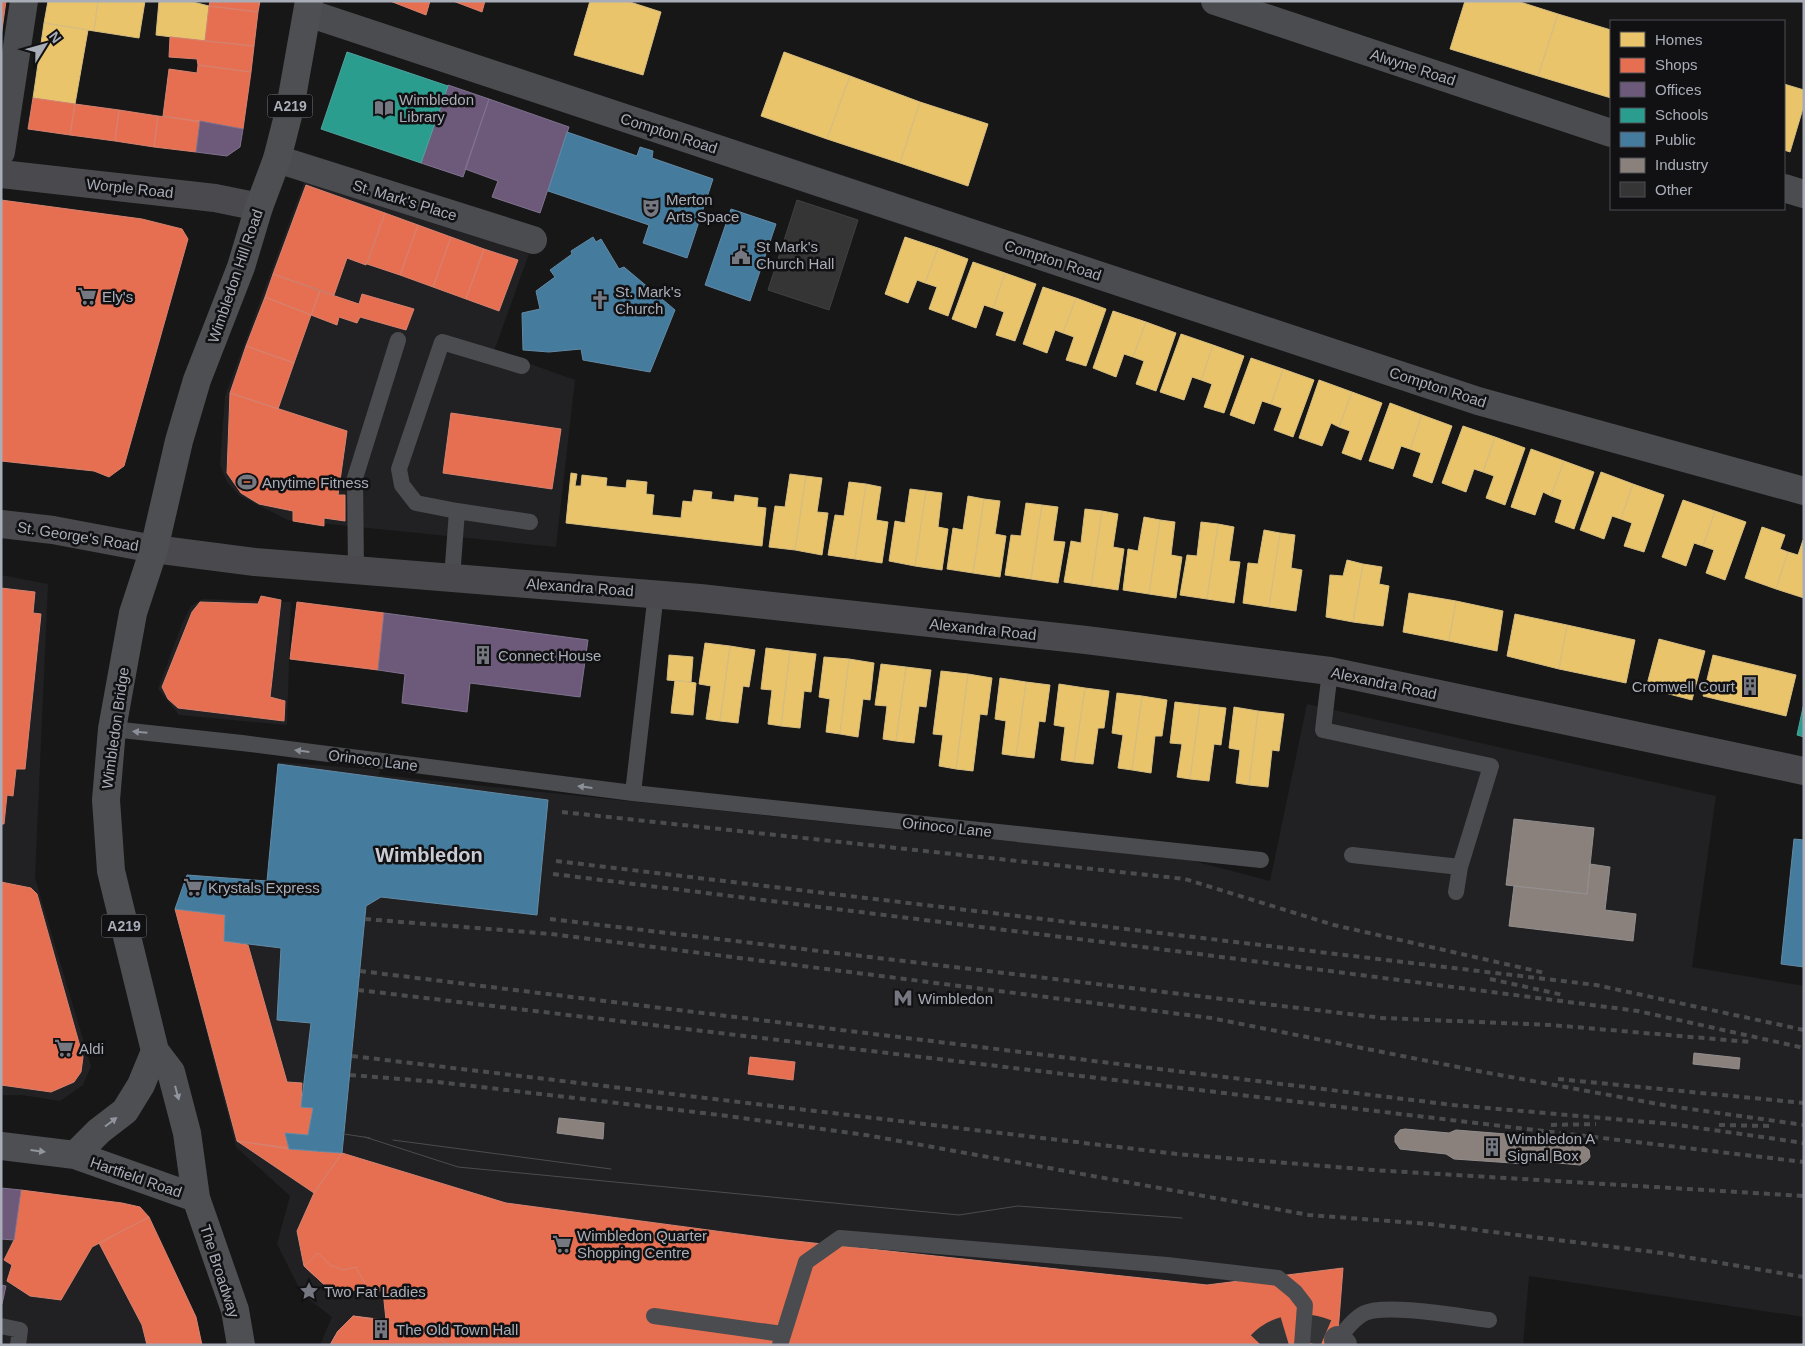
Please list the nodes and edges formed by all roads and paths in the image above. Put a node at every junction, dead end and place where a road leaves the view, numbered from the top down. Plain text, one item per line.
1 (24, 1) edge
2 (1215, 1) edge
3 (308, 7) edge
4 (1610, 133) edge
5 (1, 152) edge
6 (277, 160) junction
7 (1, 174) edge
8 (1785, 188) edge
9 (1804, 194) edge
10 (258, 208) junction
11 (532, 240) dead end
12 (398, 340) dead end
13 (522, 366) dead end
14 (1804, 490) edge
15 (457, 511) junction
16 (530, 522) dead end
17 (1, 524) edge
18 (154, 549) junction
19 (356, 570) junction
20 (452, 578) junction
21 (656, 593) junction
22 (1330, 671) junction
23 (112, 730) junction
24 (1804, 771) edge
25 (633, 793) junction
26 (1352, 855) dead end
27 (1261, 860) dead end
28 (1460, 867) junction
29 (1456, 892) dead end
30 (155, 1051) junction
31 (1, 1146) edge
32 (75, 1155) junction
33 (196, 1198) junction
34 (654, 1316) dead end
35 (1489, 1320) dead end
36 (1, 1326) edge
37 (781, 1339) edge
38 (1340, 1342) edge
39 (18, 1345) edge
40 (241, 1345) edge
41 (1302, 1345) edge

1 - 5 street
2 - 4 street, Alwyne Road
3 - 6 main road, Wimbledon Hill Road / A219
3 - 14 street, Compton Road
6 - 10 main road, Wimbledon Hill Road / A219
6 - 11 street, St. Mark's Place
7 - 10 main road, Worple Road
8 - 9 street
10 - 18 main road, Wimbledon Hill Road / A219
12 - 19 lane
13 - 15 lane
15 - 16 lane
15 - 20 lane
17 - 18 main road, St. George's Road
18 - 19 main road, Alexandra Road
18 - 23 main road, Wimbledon Bridge / A219
19 - 20 main road, Alexandra Road
20 - 21 main road, Alexandra Road
21 - 22 main road, Alexandra Road
21 - 25 lane
22 - 24 main road, Alexandra Road
22 - 28 lane
25 -> 23 lane, Orinoco Lane
23 - 30 main road, Wimbledon Bridge / A219
25 - 27 lane, Orinoco Lane
26 - 28 lane
28 - 29 lane
32 -> 30 main road, Hartfield Road
30 -> 33 main road, Wimbledon Bridge / A219
31 -> 32 main road, Hartfield Road
32 - 33 main road, Hartfield Road
33 - 40 main road, The Broadway / A219
34 - 37 lane
35 - 38 lane
36 - 39 lane
37 - 41 lane

